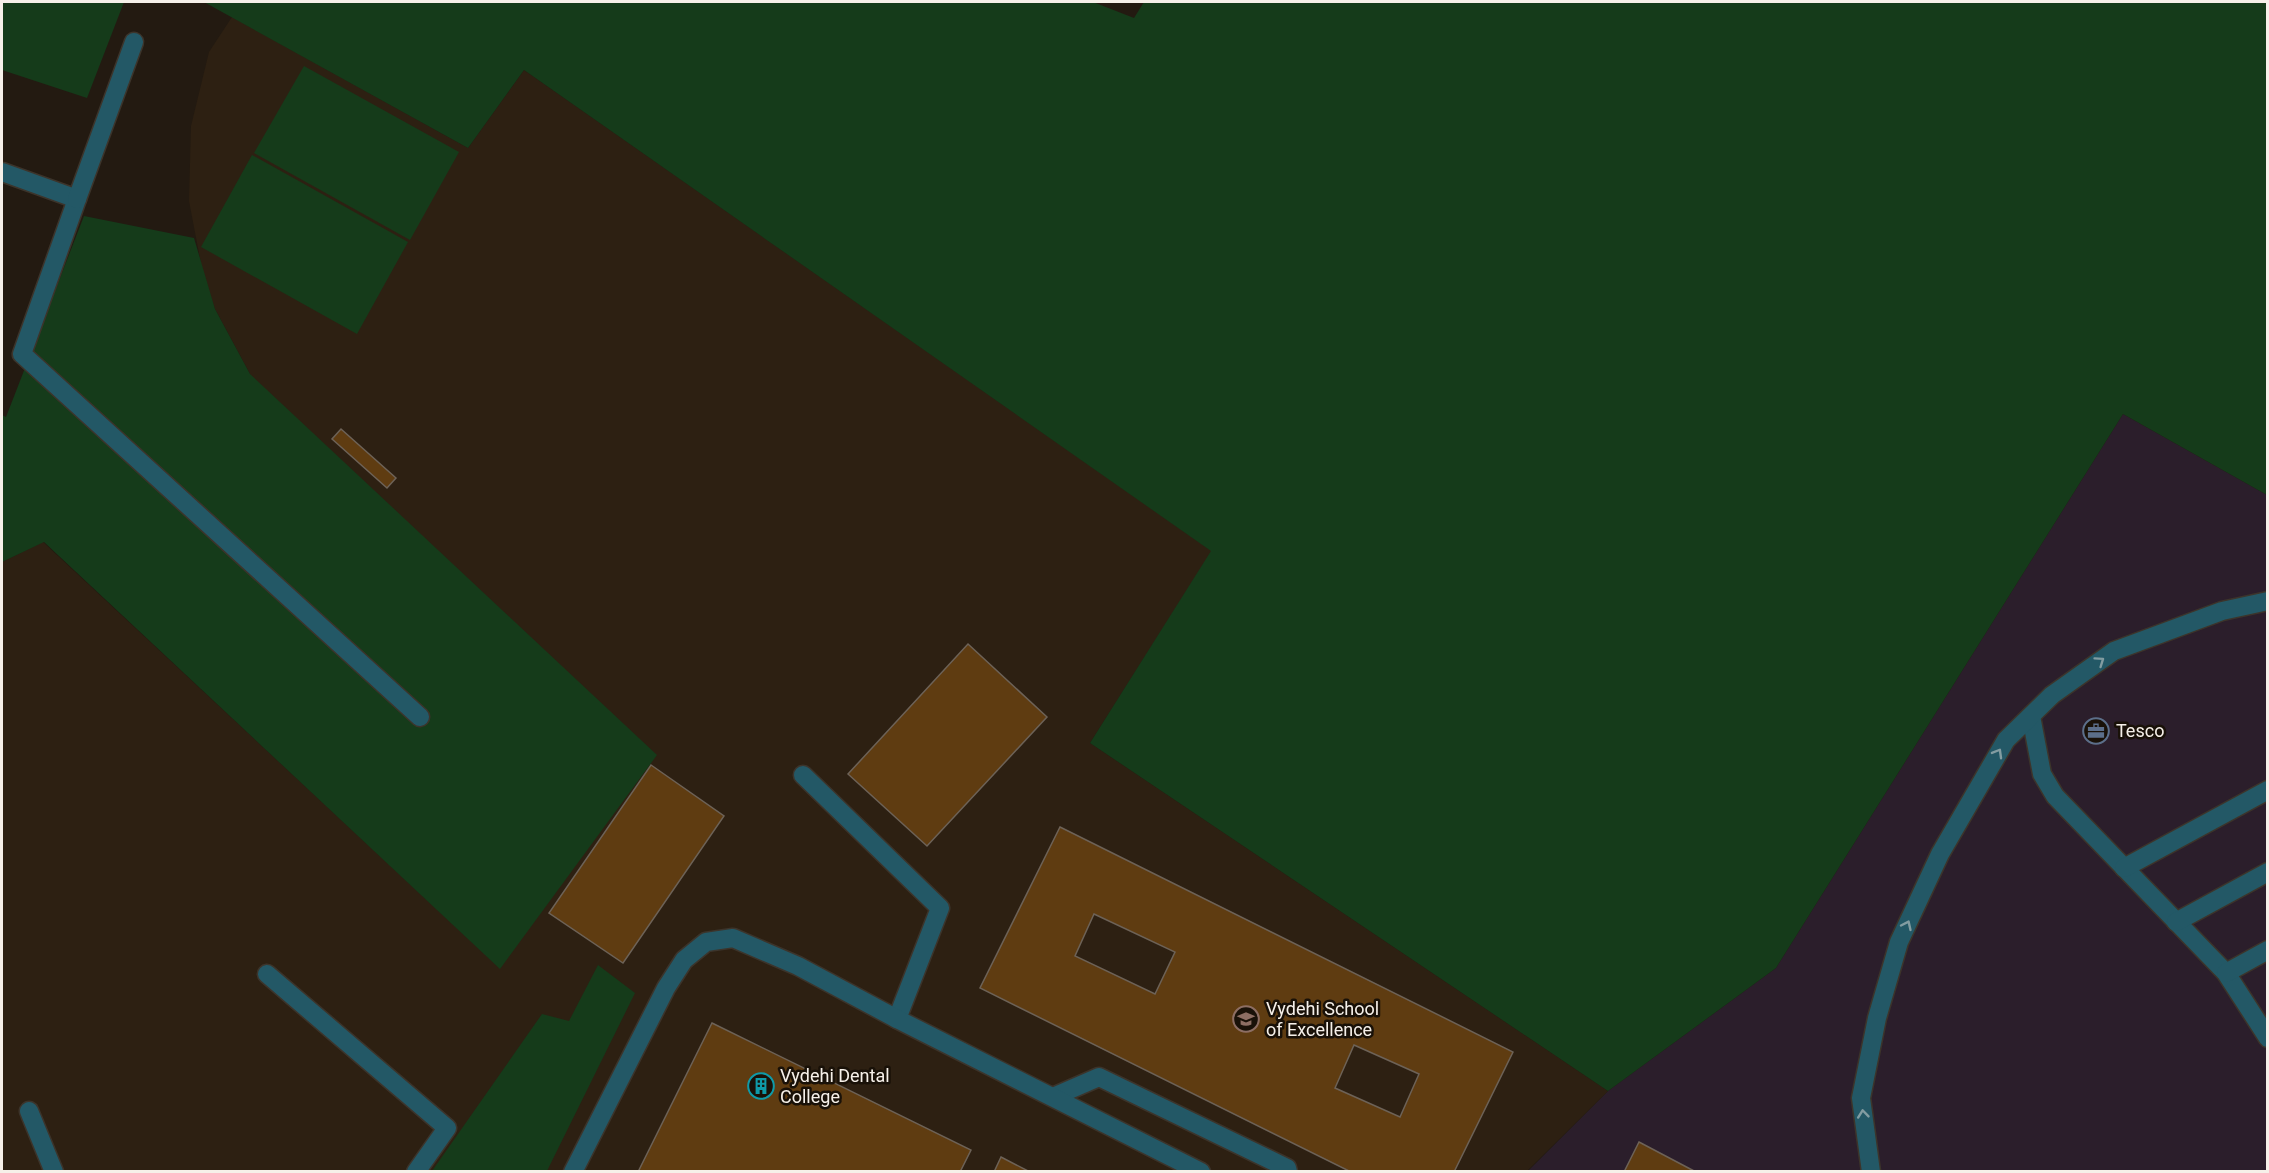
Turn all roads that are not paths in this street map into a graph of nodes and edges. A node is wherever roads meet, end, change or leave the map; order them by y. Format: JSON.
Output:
{"nodes":[{"id":1,"x":134,"y":42,"type":"dead end"},
{"id":2,"x":2,"y":172,"type":"edge"},
{"id":3,"x":77,"y":199,"type":"junction"},
{"id":4,"x":2268,"y":601,"type":"edge"},
{"id":5,"x":2031,"y":716,"type":"junction"},
{"id":6,"x":420,"y":717,"type":"dead end"},
{"id":7,"x":804,"y":775,"type":"dead end"},
{"id":8,"x":2268,"y":790,"type":"edge"},
{"id":9,"x":2124,"y":868,"type":"junction"},
{"id":10,"x":2268,"y":872,"type":"edge"},
{"id":11,"x":2176,"y":922,"type":"junction"},
{"id":12,"x":2268,"y":950,"type":"edge"},
{"id":13,"x":2226,"y":972,"type":"junction"},
{"id":14,"x":267,"y":974,"type":"dead end"},
{"id":15,"x":897,"y":1020,"type":"junction"},
{"id":16,"x":2268,"y":1038,"type":"edge"},
{"id":17,"x":1053,"y":1097,"type":"junction"},
{"id":18,"x":28,"y":1111,"type":"dead end"},
{"id":19,"x":54,"y":1172,"type":"edge"},
{"id":20,"x":416,"y":1172,"type":"edge"},
{"id":21,"x":573,"y":1172,"type":"edge"},
{"id":22,"x":1201,"y":1172,"type":"edge"},
{"id":23,"x":1288,"y":1172,"type":"edge"},
{"id":24,"x":1871,"y":1172,"type":"edge"}],
"edges":[{"from":1,"to":3,"type":"street"},
{"from":2,"to":3,"type":"street"},
{"from":3,"to":6,"type":"street"},
{"from":5,"to":4,"type":"street","one_way":true},
{"from":5,"to":9,"type":"street"},
{"from":24,"to":5,"type":"street","one_way":true},
{"from":7,"to":15,"type":"street"},
{"from":8,"to":9,"type":"street"},
{"from":9,"to":11,"type":"street"},
{"from":10,"to":11,"type":"street"},
{"from":11,"to":13,"type":"street"},
{"from":12,"to":13,"type":"street"},
{"from":13,"to":16,"type":"street"},
{"from":14,"to":20,"type":"street"},
{"from":15,"to":17,"type":"street"},
{"from":15,"to":21,"type":"street"},
{"from":17,"to":22,"type":"street"},
{"from":17,"to":23,"type":"street"},
{"from":18,"to":19,"type":"street"}]}
